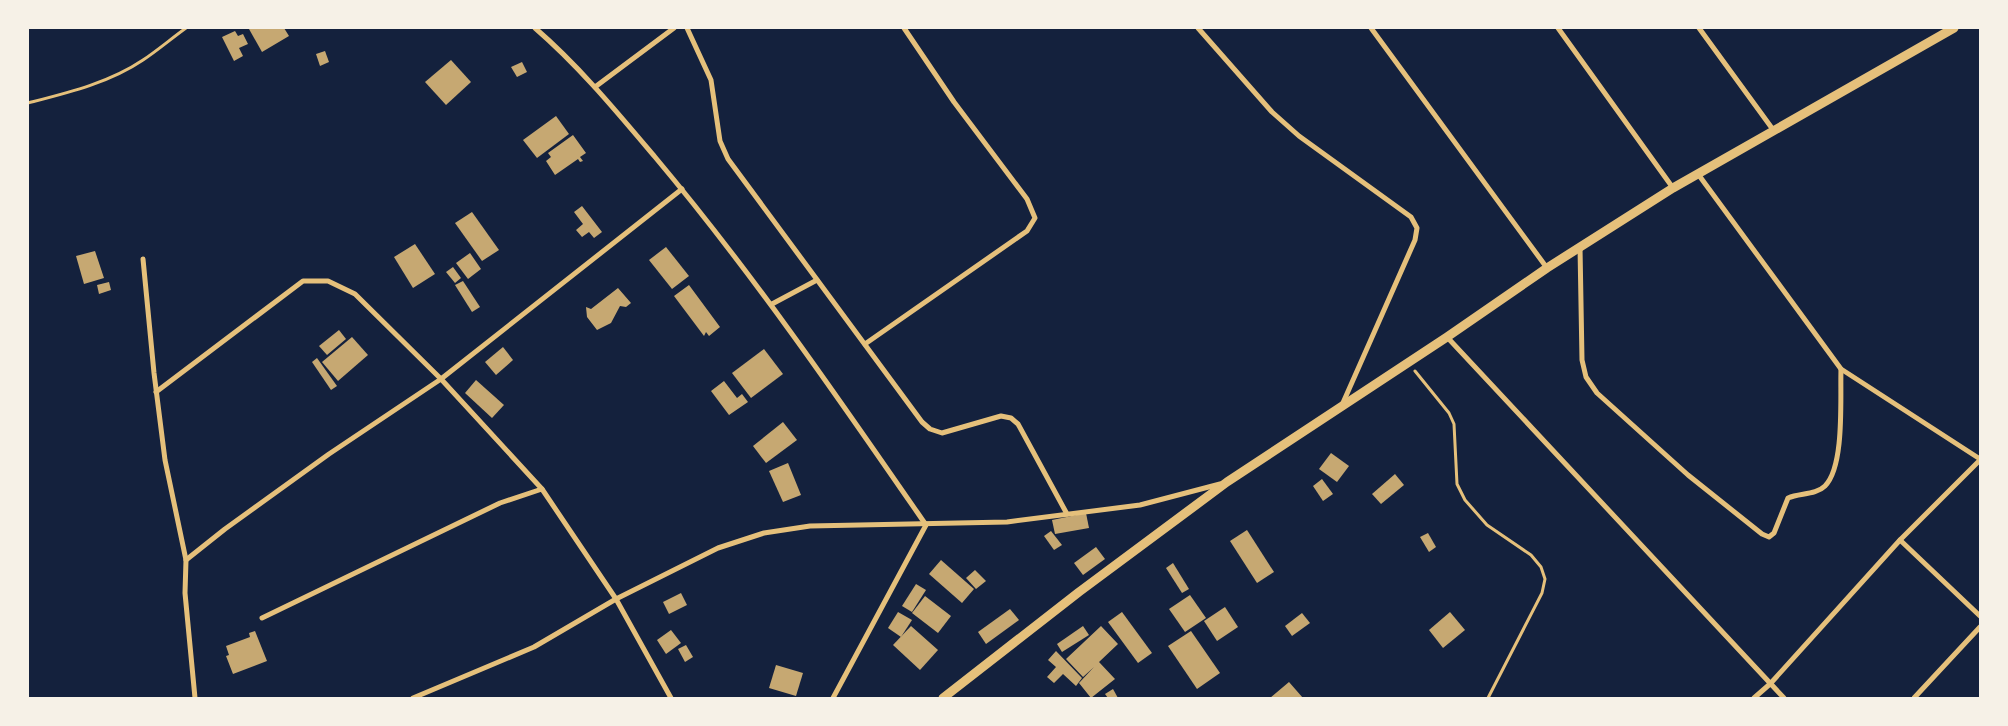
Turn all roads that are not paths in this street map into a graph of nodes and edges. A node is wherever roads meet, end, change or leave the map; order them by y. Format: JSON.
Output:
{"nodes":[{"id":1,"x":534,"y":28,"type":"edge"},
{"id":2,"x":674,"y":28,"type":"edge"},
{"id":3,"x":687,"y":28,"type":"edge"},
{"id":4,"x":904,"y":28,"type":"edge"},
{"id":5,"x":1198,"y":28,"type":"edge"},
{"id":6,"x":1371,"y":28,"type":"edge"},
{"id":7,"x":1558,"y":28,"type":"edge"},
{"id":8,"x":1699,"y":28,"type":"edge"},
{"id":9,"x":1954,"y":28,"type":"edge"},
{"id":10,"x":595,"y":87,"type":"junction"},
{"id":11,"x":1775,"y":131,"type":"junction"},
{"id":12,"x":1698,"y":174,"type":"junction"},
{"id":13,"x":1672,"y":188,"type":"junction"},
{"id":14,"x":682,"y":189,"type":"junction"},
{"id":15,"x":1580,"y":247,"type":"junction"},
{"id":16,"x":143,"y":259,"type":"dead end"},
{"id":17,"x":1547,"y":268,"type":"junction"},
{"id":18,"x":817,"y":280,"type":"junction"},
{"id":19,"x":772,"y":304,"type":"junction"},
{"id":20,"x":1447,"y":337,"type":"junction"},
{"id":21,"x":865,"y":344,"type":"junction"},
{"id":22,"x":1841,"y":369,"type":"junction"},
{"id":23,"x":441,"y":379,"type":"junction"},
{"id":24,"x":156,"y":392,"type":"junction"},
{"id":25,"x":1342,"y":405,"type":"junction"},
{"id":26,"x":1980,"y":460,"type":"edge"},
{"id":27,"x":1227,"y":482,"type":"junction"},
{"id":28,"x":542,"y":488,"type":"junction"},
{"id":29,"x":1068,"y":514,"type":"junction"},
{"id":30,"x":926,"y":525,"type":"junction"},
{"id":31,"x":1900,"y":540,"type":"junction"},
{"id":32,"x":186,"y":560,"type":"junction"},
{"id":33,"x":616,"y":599,"type":"junction"},
{"id":34,"x":1980,"y":616,"type":"edge"},
{"id":35,"x":262,"y":618,"type":"dead end"},
{"id":36,"x":1980,"y":626,"type":"edge"},
{"id":37,"x":1770,"y":684,"type":"junction"},
{"id":38,"x":194,"y":698,"type":"edge"},
{"id":39,"x":413,"y":698,"type":"edge"},
{"id":40,"x":670,"y":698,"type":"edge"},
{"id":41,"x":833,"y":698,"type":"edge"},
{"id":42,"x":943,"y":698,"type":"edge"},
{"id":43,"x":1754,"y":698,"type":"edge"},
{"id":44,"x":1784,"y":698,"type":"edge"},
{"id":45,"x":1914,"y":698,"type":"edge"}],
"edges":[{"from":1,"to":10,"type":"street"},
{"from":2,"to":10,"type":"street"},
{"from":3,"to":18,"type":"street"},
{"from":4,"to":21,"type":"street"},
{"from":5,"to":25,"type":"street"},
{"from":6,"to":17,"type":"street"},
{"from":7,"to":13,"type":"street"},
{"from":8,"to":11,"type":"street"},
{"from":9,"to":11,"type":"street"},
{"from":10,"to":14,"type":"street"},
{"from":11,"to":12,"type":"street"},
{"from":12,"to":13,"type":"street"},
{"from":12,"to":22,"type":"street"},
{"from":13,"to":15,"type":"street"},
{"from":14,"to":19,"type":"street"},
{"from":14,"to":23,"type":"street"},
{"from":15,"to":17,"type":"street"},
{"from":15,"to":22,"type":"street"},
{"from":16,"to":24,"type":"street"},
{"from":17,"to":20,"type":"street"},
{"from":18,"to":19,"type":"street"},
{"from":18,"to":21,"type":"street"},
{"from":19,"to":30,"type":"street"},
{"from":20,"to":25,"type":"street"},
{"from":20,"to":37,"type":"street"},
{"from":21,"to":29,"type":"street"},
{"from":22,"to":26,"type":"street"},
{"from":23,"to":24,"type":"street"},
{"from":23,"to":28,"type":"street"},
{"from":23,"to":32,"type":"street"},
{"from":24,"to":32,"type":"street"},
{"from":25,"to":27,"type":"street"},
{"from":26,"to":31,"type":"street"},
{"from":27,"to":29,"type":"street"},
{"from":27,"to":42,"type":"street"},
{"from":28,"to":33,"type":"street"},
{"from":28,"to":35,"type":"street"},
{"from":29,"to":30,"type":"street"},
{"from":30,"to":33,"type":"street"},
{"from":30,"to":41,"type":"street"},
{"from":31,"to":34,"type":"street"},
{"from":31,"to":37,"type":"street"},
{"from":32,"to":38,"type":"street"},
{"from":33,"to":39,"type":"street"},
{"from":33,"to":40,"type":"street"},
{"from":36,"to":45,"type":"street"},
{"from":37,"to":43,"type":"street"},
{"from":37,"to":44,"type":"street"}]}
